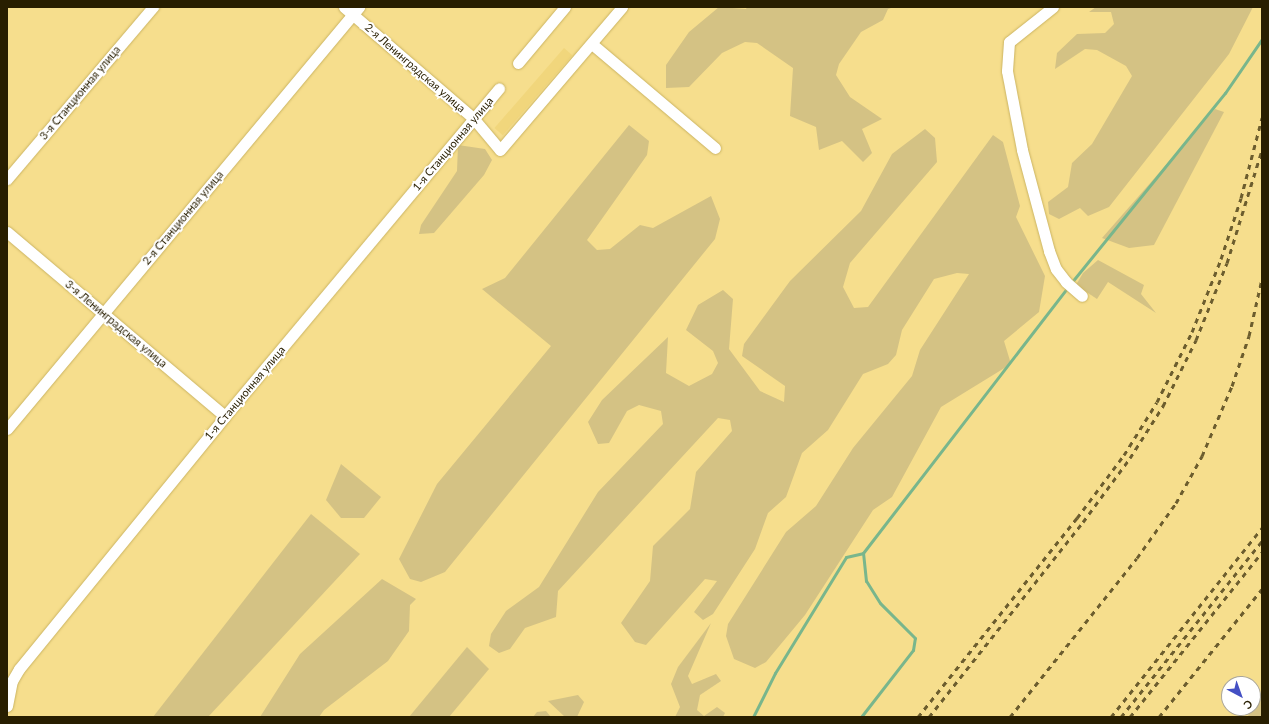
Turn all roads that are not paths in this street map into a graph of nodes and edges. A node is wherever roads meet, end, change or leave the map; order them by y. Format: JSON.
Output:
{"nodes":[{"id":1,"x":153,"y":7,"type":"edge"},
{"id":2,"x":565,"y":7,"type":"edge"},
{"id":3,"x":622,"y":7,"type":"edge"},
{"id":4,"x":1053,"y":7,"type":"edge"},
{"id":5,"x":352,"y":9,"type":"edge"},
{"id":6,"x":592,"y":44,"type":"junction"},
{"id":7,"x":518,"y":63,"type":"dead end"},
{"id":8,"x":499,"y":88,"type":"dead end"},
{"id":9,"x":474,"y":119,"type":"junction"},
{"id":10,"x":715,"y":148,"type":"dead end"},
{"id":11,"x":7,"y":179,"type":"edge"},
{"id":12,"x":7,"y":232,"type":"edge"},
{"id":13,"x":1082,"y":296,"type":"dead end"},
{"id":14,"x":103,"y":314,"type":"junction"},
{"id":15,"x":225,"y":416,"type":"junction"},
{"id":16,"x":7,"y":429,"type":"edge"},
{"id":17,"x":7,"y":706,"type":"edge"}],
"edges":[{"from":1,"to":11,"type":"street","name":"3-я Станционная улица"},
{"from":2,"to":7,"type":"street"},
{"from":3,"to":6,"type":"street"},
{"from":4,"to":13,"type":"street"},
{"from":5,"to":9,"type":"street","name":"2-я Ленинградская улица"},
{"from":5,"to":14,"type":"street","name":"2-я Станционная улица"},
{"from":6,"to":9,"type":"street","name":"2-я Ленинградская улица"},
{"from":6,"to":10,"type":"street"},
{"from":8,"to":9,"type":"street","name":"1-я Станционная улица"},
{"from":9,"to":15,"type":"street","name":"1-я Станционная улица"},
{"from":12,"to":14,"type":"street","name":"3-я Ленинградская улица"},
{"from":14,"to":15,"type":"street","name":"3-я Ленинградская улица"},
{"from":14,"to":16,"type":"street","name":"2-я Станционная улица"},
{"from":15,"to":17,"type":"street","name":"1-я Станционная улица"}]}
